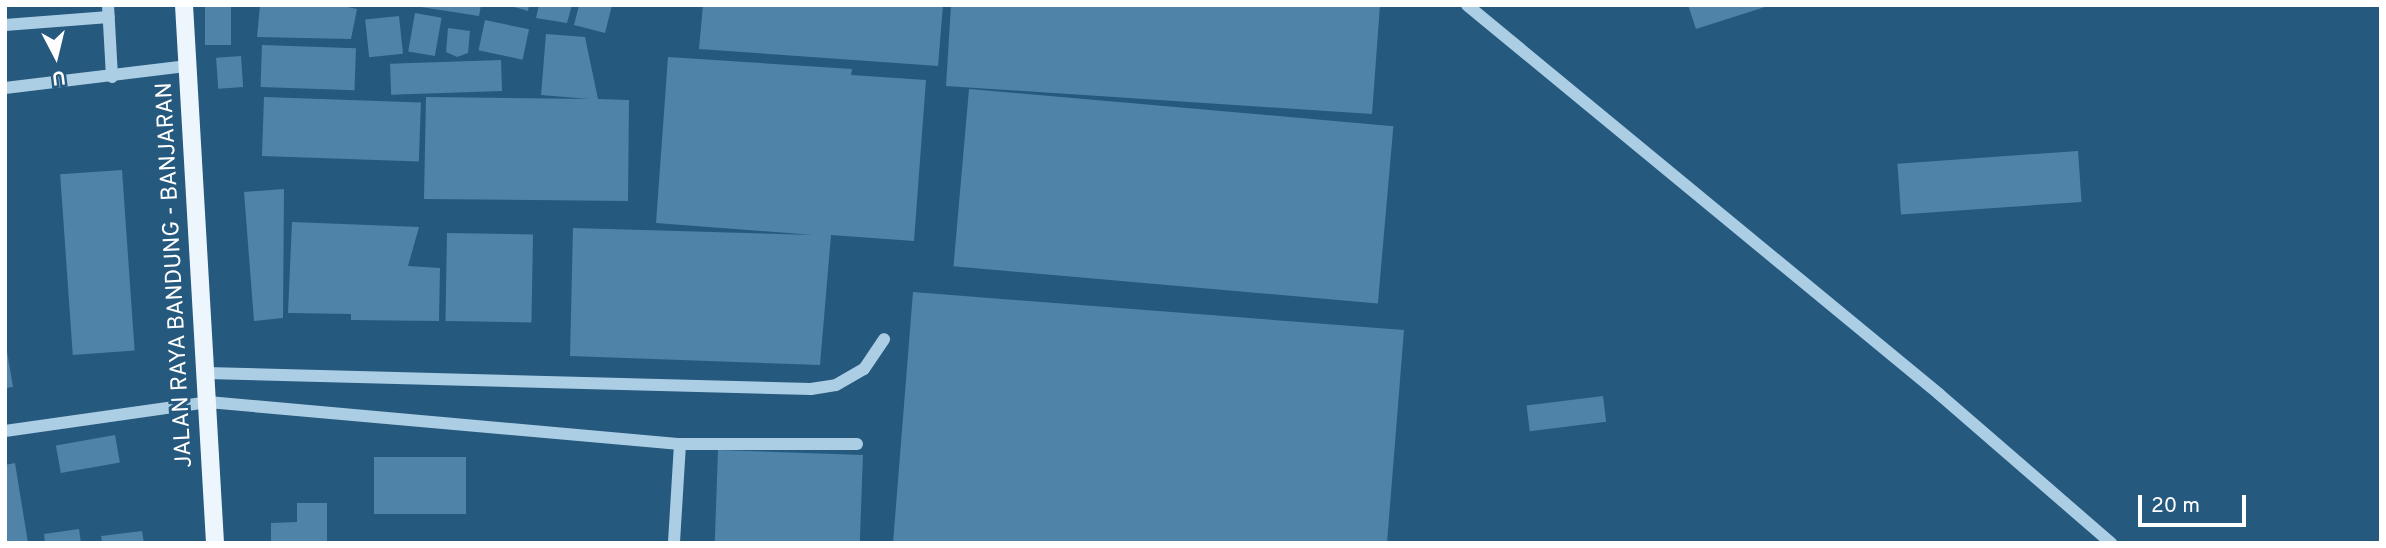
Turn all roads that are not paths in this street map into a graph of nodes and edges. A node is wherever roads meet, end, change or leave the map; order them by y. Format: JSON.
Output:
{"nodes":[{"id":1,"x":184,"y":5,"type":"edge"},
{"id":2,"x":1467,"y":5,"type":"edge"},
{"id":3,"x":108,"y":11,"type":"edge"},
{"id":4,"x":5,"y":25,"type":"edge"},
{"id":5,"x":188,"y":66,"type":"junction"},
{"id":6,"x":112,"y":78,"type":"junction"},
{"id":7,"x":5,"y":88,"type":"edge"},
{"id":8,"x":884,"y":339,"type":"dead end"},
{"id":9,"x":206,"y":373,"type":"junction"},
{"id":10,"x":208,"y":402,"type":"junction"},
{"id":11,"x":5,"y":431,"type":"edge"},
{"id":12,"x":857,"y":443,"type":"dead end"},
{"id":13,"x":680,"y":444,"type":"junction"},
{"id":14,"x":215,"y":543,"type":"edge"},
{"id":15,"x":674,"y":543,"type":"edge"},
{"id":16,"x":2111,"y":543,"type":"edge"}],
"edges":[{"from":1,"to":5,"type":"main road","name":"JALAN RAYA BANDUNG - BANJARAN"},
{"from":2,"to":16,"type":"street"},
{"from":3,"to":4,"type":"street"},
{"from":3,"to":6,"type":"street"},
{"from":5,"to":6,"type":"street"},
{"from":5,"to":9,"type":"main road","name":"JALAN RAYA BANDUNG - BANJARAN"},
{"from":6,"to":7,"type":"street"},
{"from":8,"to":9,"type":"street"},
{"from":9,"to":10,"type":"main road","name":"JALAN RAYA BANDUNG - BANJARAN"},
{"from":10,"to":11,"type":"street"},
{"from":10,"to":13,"type":"street"},
{"from":10,"to":14,"type":"main road","name":"JALAN RAYA BANDUNG - BANJARAN"},
{"from":12,"to":13,"type":"street"},
{"from":13,"to":15,"type":"street"}]}
